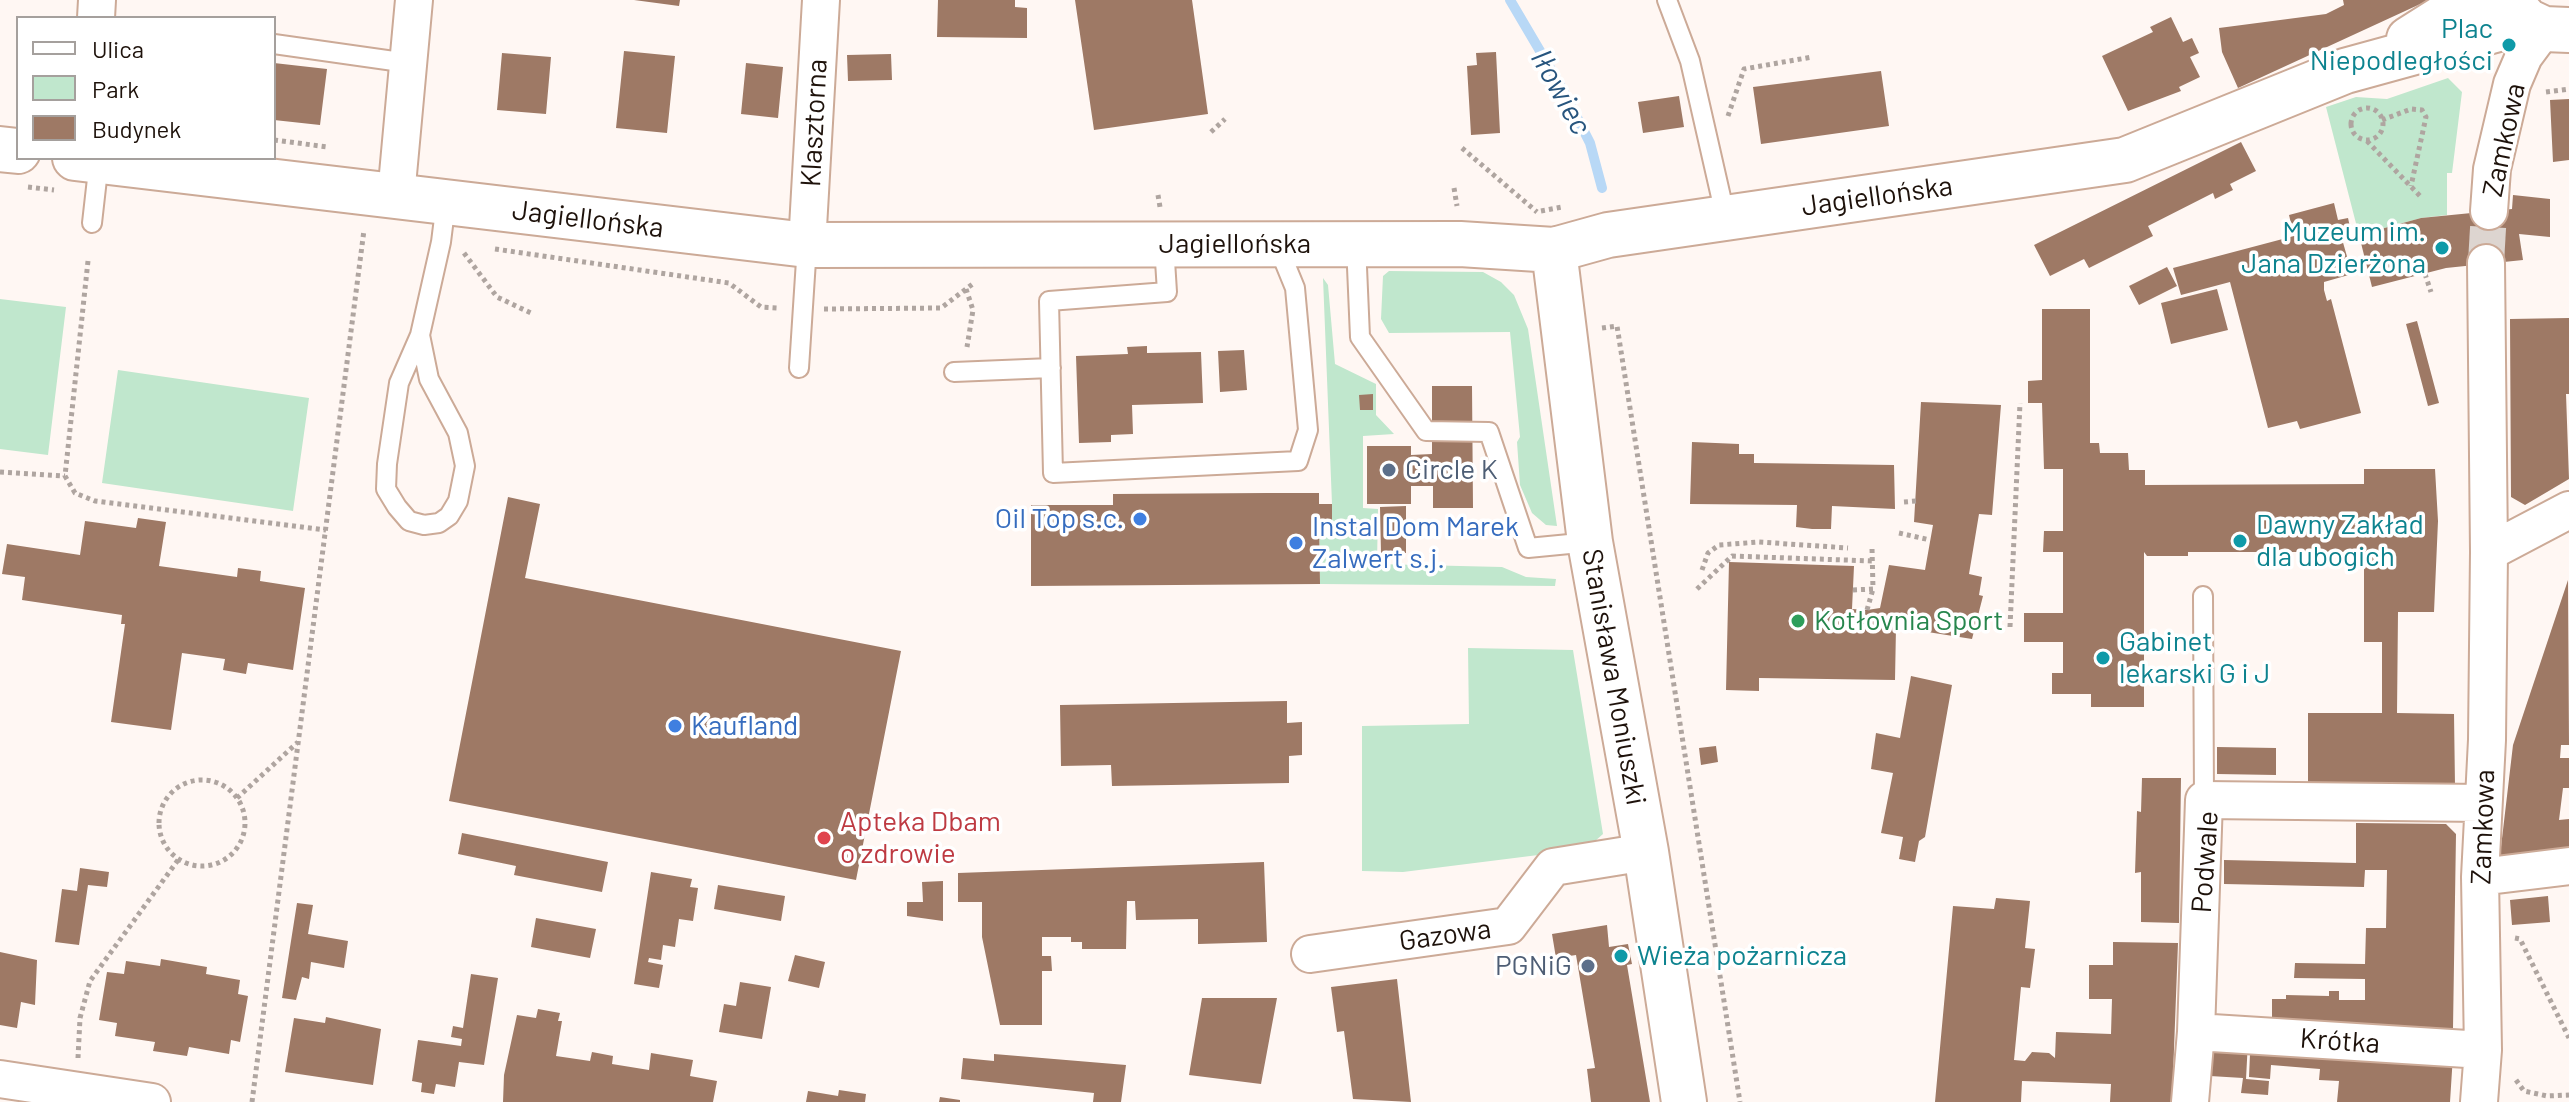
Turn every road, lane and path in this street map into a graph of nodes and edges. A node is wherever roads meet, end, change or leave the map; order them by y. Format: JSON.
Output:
{"nodes":[{"id":1,"x":414,"y":0,"type":"edge"},
{"id":2,"x":821,"y":0,"type":"edge"},
{"id":3,"x":1667,"y":0,"type":"edge"},
{"id":4,"x":2471,"y":0,"type":"edge"},
{"id":5,"x":2537,"y":20,"type":"edge"},
{"id":6,"x":276,"y":44,"type":"edge"},
{"id":7,"x":1812,"y":57,"type":"dead end"},
{"id":8,"x":2373,"y":62,"type":"junction"},
{"id":9,"x":408,"y":63,"type":"junction"},
{"id":10,"x":1225,"y":119,"type":"dead end"},
{"id":11,"x":2382,"y":120,"type":"junction"},
{"id":12,"x":1211,"y":132,"type":"dead end"},
{"id":13,"x":2367,"y":141,"type":"junction"},
{"id":14,"x":1462,"y":148,"type":"dead end"},
{"id":15,"x":1711,"y":153,"type":"junction"},
{"id":16,"x":87,"y":160,"type":"edge"},
{"id":17,"x":92,"y":160,"type":"edge"},
{"id":18,"x":2411,"y":186,"type":"junction"},
{"id":19,"x":2421,"y":197,"type":"dead end"},
{"id":20,"x":446,"y":202,"type":"junction"},
{"id":21,"x":1565,"y":207,"type":"dead end"},
{"id":22,"x":2489,"y":211,"type":"tunnel mouth"},
{"id":23,"x":388,"y":214,"type":"junction"},
{"id":24,"x":1529,"y":215,"type":"dead end"},
{"id":25,"x":1726,"y":219,"type":"junction"},
{"id":26,"x":92,"y":223,"type":"dead end"},
{"id":27,"x":1546,"y":231,"type":"junction"},
{"id":28,"x":1164,"y":244,"type":"junction"},
{"id":29,"x":1277,"y":244,"type":"junction"},
{"id":30,"x":1356,"y":244,"type":"junction"},
{"id":31,"x":807,"y":245,"type":"junction"},
{"id":32,"x":471,"y":246,"type":"dead end"},
{"id":33,"x":486,"y":248,"type":"dead end"},
{"id":34,"x":88,"y":261,"type":"dead end"},
{"id":35,"x":2486,"y":263,"type":"tunnel mouth"},
{"id":36,"x":2425,"y":274,"type":"dead end"},
{"id":37,"x":976,"y":282,"type":"dead end"},
{"id":38,"x":966,"y":289,"type":"junction"},
{"id":39,"x":2431,"y":292,"type":"dead end"},
{"id":40,"x":804,"y":309,"type":"junction"},
{"id":41,"x":533,"y":314,"type":"dead end"},
{"id":42,"x":1563,"y":333,"type":"junction"},
{"id":43,"x":420,"y":335,"type":"junction"},
{"id":44,"x":799,"y":368,"type":"dead end"},
{"id":45,"x":1051,"y":368,"type":"junction"},
{"id":46,"x":959,"y":372,"type":"joint"},
{"id":47,"x":2020,"y":403,"type":"dead end"},
{"id":48,"x":0,"y":472,"type":"edge"},
{"id":49,"x":65,"y":476,"type":"junction"},
{"id":50,"x":1916,"y":501,"type":"dead end"},
{"id":51,"x":1904,"y":502,"type":"dead end"},
{"id":52,"x":2569,"y":510,"type":"edge"},
{"id":53,"x":326,"y":530,"type":"junction"},
{"id":54,"x":1899,"y":533,"type":"dead end"},
{"id":55,"x":1930,"y":540,"type":"dead end"},
{"id":56,"x":1590,"y":542,"type":"junction"},
{"id":57,"x":1848,"y":548,"type":"dead end"},
{"id":58,"x":1872,"y":548,"type":"dead end"},
{"id":59,"x":2489,"y":552,"type":"junction"},
{"id":60,"x":1873,"y":561,"type":"junction"},
{"id":61,"x":1702,"y":570,"type":"dead end"},
{"id":62,"x":1697,"y":589,"type":"dead end"},
{"id":63,"x":1873,"y":589,"type":"junction"},
{"id":64,"x":1853,"y":590,"type":"dead end"},
{"id":65,"x":2203,"y":596,"type":"dead end"},
{"id":66,"x":1867,"y":610,"type":"dead end"},
{"id":67,"x":2010,"y":627,"type":"dead end"},
{"id":68,"x":299,"y":741,"type":"junction"},
{"id":69,"x":237,"y":798,"type":"junction"},
{"id":70,"x":2204,"y":800,"type":"junction"},
{"id":71,"x":2483,"y":803,"type":"junction"},
{"id":72,"x":1646,"y":852,"type":"junction"},
{"id":73,"x":178,"y":860,"type":"junction"},
{"id":74,"x":2569,"y":866,"type":"edge"},
{"id":75,"x":2480,"y":877,"type":"junction"},
{"id":76,"x":2510,"y":937,"type":"dead end"},
{"id":77,"x":1310,"y":954,"type":"dead end"},
{"id":78,"x":2196,"y":1032,"type":"junction"},
{"id":79,"x":2569,"y":1038,"type":"edge"},
{"id":80,"x":2483,"y":1050,"type":"junction"},
{"id":81,"x":0,"y":1079,"type":"edge"},
{"id":82,"x":75,"y":1096,"type":"edge"},
{"id":83,"x":2482,"y":1097,"type":"edge"},
{"id":84,"x":152,"y":1102,"type":"edge"},
{"id":85,"x":252,"y":1102,"type":"edge"},
{"id":86,"x":1684,"y":1102,"type":"edge"},
{"id":87,"x":1740,"y":1102,"type":"edge"},
{"id":88,"x":2190,"y":1102,"type":"edge"}],
"edges":[{"from":1,"to":9,"type":"street"},
{"from":2,"to":31,"type":"street","name":"Klasztorna"},
{"from":3,"to":15,"type":"lane"},
{"from":4,"to":8,"type":"street","name":"Jagiellońska"},
{"from":5,"to":8,"type":"street","name":"Jagiellońska"},
{"from":5,"to":22,"type":"street","name":"Zamkowa"},
{"from":6,"to":9,"type":"lane"},
{"from":7,"to":15,"type":"path"},
{"from":8,"to":25,"type":"street","name":"Jagiellońska"},
{"from":9,"to":23,"type":"street"},
{"from":10,"to":12,"type":"path"},
{"from":11,"to":13,"type":"path"},
{"from":11,"to":13,"type":"path"},
{"from":11,"to":18,"type":"path"},
{"from":13,"to":18,"type":"path"},
{"from":14,"to":27,"type":"path"},
{"from":15,"to":25,"type":"lane"},
{"from":16,"to":26,"type":"lane"},
{"from":17,"to":23,"type":"street","name":"Jagiellońska"},
{"from":18,"to":19,"type":"path"},
{"from":20,"to":23,"type":"street","name":"Jagiellońska"},
{"from":20,"to":31,"type":"street","name":"Jagiellońska"},
{"from":20,"to":43,"type":"lane"},
{"from":21,"to":27,"type":"path"},
{"from":23,"to":53,"type":"path"},
{"from":24,"to":27,"type":"path"},
{"from":25,"to":27,"type":"street","name":"Jagiellońska"},
{"from":27,"to":30,"type":"street","name":"Jagiellońska"},
{"from":27,"to":42,"type":"street","name":"Stanisława Moniuszki"},
{"from":28,"to":29,"type":"street","name":"Jagiellońska"},
{"from":28,"to":31,"type":"street","name":"Jagiellońska"},
{"from":28,"to":45,"type":"lane"},
{"from":29,"to":30,"type":"street","name":"Jagiellońska"},
{"from":29,"to":45,"type":"lane"},
{"from":30,"to":56,"type":"lane"},
{"from":31,"to":40,"type":"lane"},
{"from":32,"to":41,"type":"path"},
{"from":33,"to":40,"type":"path"},
{"from":34,"to":49,"type":"path"},
{"from":35,"to":59,"type":"street","name":"Zamkowa"},
{"from":36,"to":39,"type":"path"},
{"from":37,"to":38,"type":"path"},
{"from":38,"to":40,"type":"path"},
{"from":38,"to":46,"type":"path"},
{"from":40,"to":44,"type":"lane"},
{"from":42,"to":56,"type":"street","name":"Stanisława Moniuszki"},
{"from":42,"to":87,"type":"path"},
{"from":43,"to":43,"type":"lane"},
{"from":45,"to":46,"type":"lane"},
{"from":47,"to":67,"type":"path"},
{"from":48,"to":49,"type":"path"},
{"from":49,"to":53,"type":"path"},
{"from":50,"to":51,"type":"path"},
{"from":52,"to":59,"type":"street"},
{"from":53,"to":68,"type":"path"},
{"from":54,"to":55,"type":"path"},
{"from":56,"to":72,"type":"street","name":"Stanisława Moniuszki"},
{"from":57,"to":61,"type":"path"},
{"from":58,"to":60,"type":"path"},
{"from":59,"to":71,"type":"street","name":"Zamkowa"},
{"from":60,"to":62,"type":"path"},
{"from":60,"to":63,"type":"path"},
{"from":63,"to":64,"type":"path"},
{"from":63,"to":66,"type":"path"},
{"from":65,"to":70,"type":"lane"},
{"from":68,"to":69,"type":"path"},
{"from":68,"to":85,"type":"path"},
{"from":69,"to":73,"type":"path"},
{"from":69,"to":73,"type":"path"},
{"from":70,"to":71,"type":"street","name":"Podwale"},
{"from":70,"to":78,"type":"street","name":"Podwale"},
{"from":71,"to":75,"type":"street","name":"Zamkowa"},
{"from":72,"to":77,"type":"street","name":"Gazowa"},
{"from":72,"to":86,"type":"street","name":"Stanisława Moniuszki"},
{"from":73,"to":82,"type":"path"},
{"from":74,"to":75,"type":"street"},
{"from":75,"to":80,"type":"street","name":"Zamkowa"},
{"from":76,"to":79,"type":"path"},
{"from":78,"to":80,"type":"street","name":"Krótka"},
{"from":78,"to":88,"type":"street","name":"Podwale"},
{"from":80,"to":83,"type":"street","name":"Zamkowa"},
{"from":81,"to":82,"type":"street"},
{"from":82,"to":84,"type":"street"}]}
